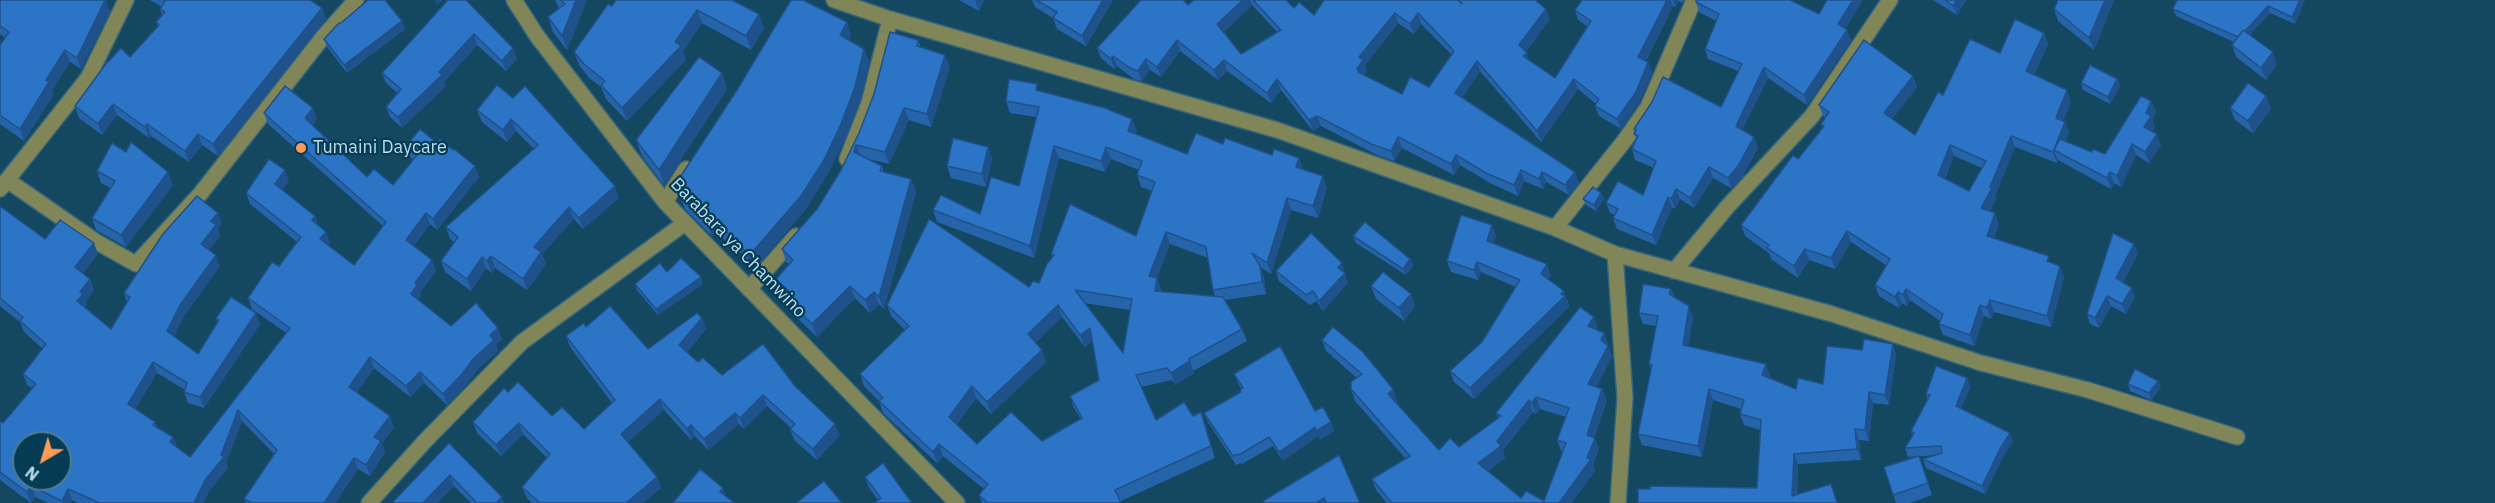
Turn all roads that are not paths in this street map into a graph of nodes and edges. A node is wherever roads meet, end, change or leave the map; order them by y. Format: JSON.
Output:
{"nodes":[{"id":1,"x":126,"y":0,"type":"edge"},
{"id":2,"x":356,"y":0,"type":"edge"},
{"id":3,"x":514,"y":0,"type":"edge"},
{"id":4,"x":834,"y":0,"type":"edge"},
{"id":5,"x":1694,"y":0,"type":"edge"},
{"id":6,"x":1890,"y":0,"type":"edge"},
{"id":7,"x":890,"y":19,"type":"junction"},
{"id":8,"x":695,"y":155,"type":"edge"},
{"id":9,"x":842,"y":169,"type":"edge"},
{"id":10,"x":3,"y":184,"type":"edge"},
{"id":11,"x":664,"y":202,"type":"junction"},
{"id":12,"x":807,"y":223,"type":"edge"},
{"id":13,"x":685,"y":224,"type":"junction"},
{"id":14,"x":1555,"y":228,"type":"junction"},
{"id":15,"x":1615,"y":254,"type":"junction"},
{"id":16,"x":1674,"y":271,"type":"junction"},
{"id":17,"x":749,"y":289,"type":"junction"},
{"id":18,"x":2237,"y":437,"type":"dead end"},
{"id":19,"x":369,"y":503,"type":"edge"},
{"id":20,"x":957,"y":503,"type":"edge"},
{"id":21,"x":1618,"y":503,"type":"edge"}],
"edges":[{"from":1,"to":10,"type":"street"},
{"from":2,"to":10,"type":"street"},
{"from":3,"to":11,"type":"street","name":"Barabara ya Chamwino"},
{"from":4,"to":7,"type":"street"},
{"from":5,"to":14,"type":"street"},
{"from":6,"to":16,"type":"street"},
{"from":7,"to":9,"type":"street"},
{"from":7,"to":14,"type":"street"},
{"from":8,"to":11,"type":"street"},
{"from":11,"to":13,"type":"street","name":"Barabara ya Chamwino"},
{"from":12,"to":17,"type":"street"},
{"from":13,"to":17,"type":"street","name":"Barabara ya Chamwino"},
{"from":13,"to":19,"type":"street"},
{"from":14,"to":15,"type":"street"},
{"from":15,"to":16,"type":"street"},
{"from":15,"to":21,"type":"street"},
{"from":16,"to":18,"type":"street"},
{"from":17,"to":20,"type":"street","name":"Barabara ya Chamwino"}]}
